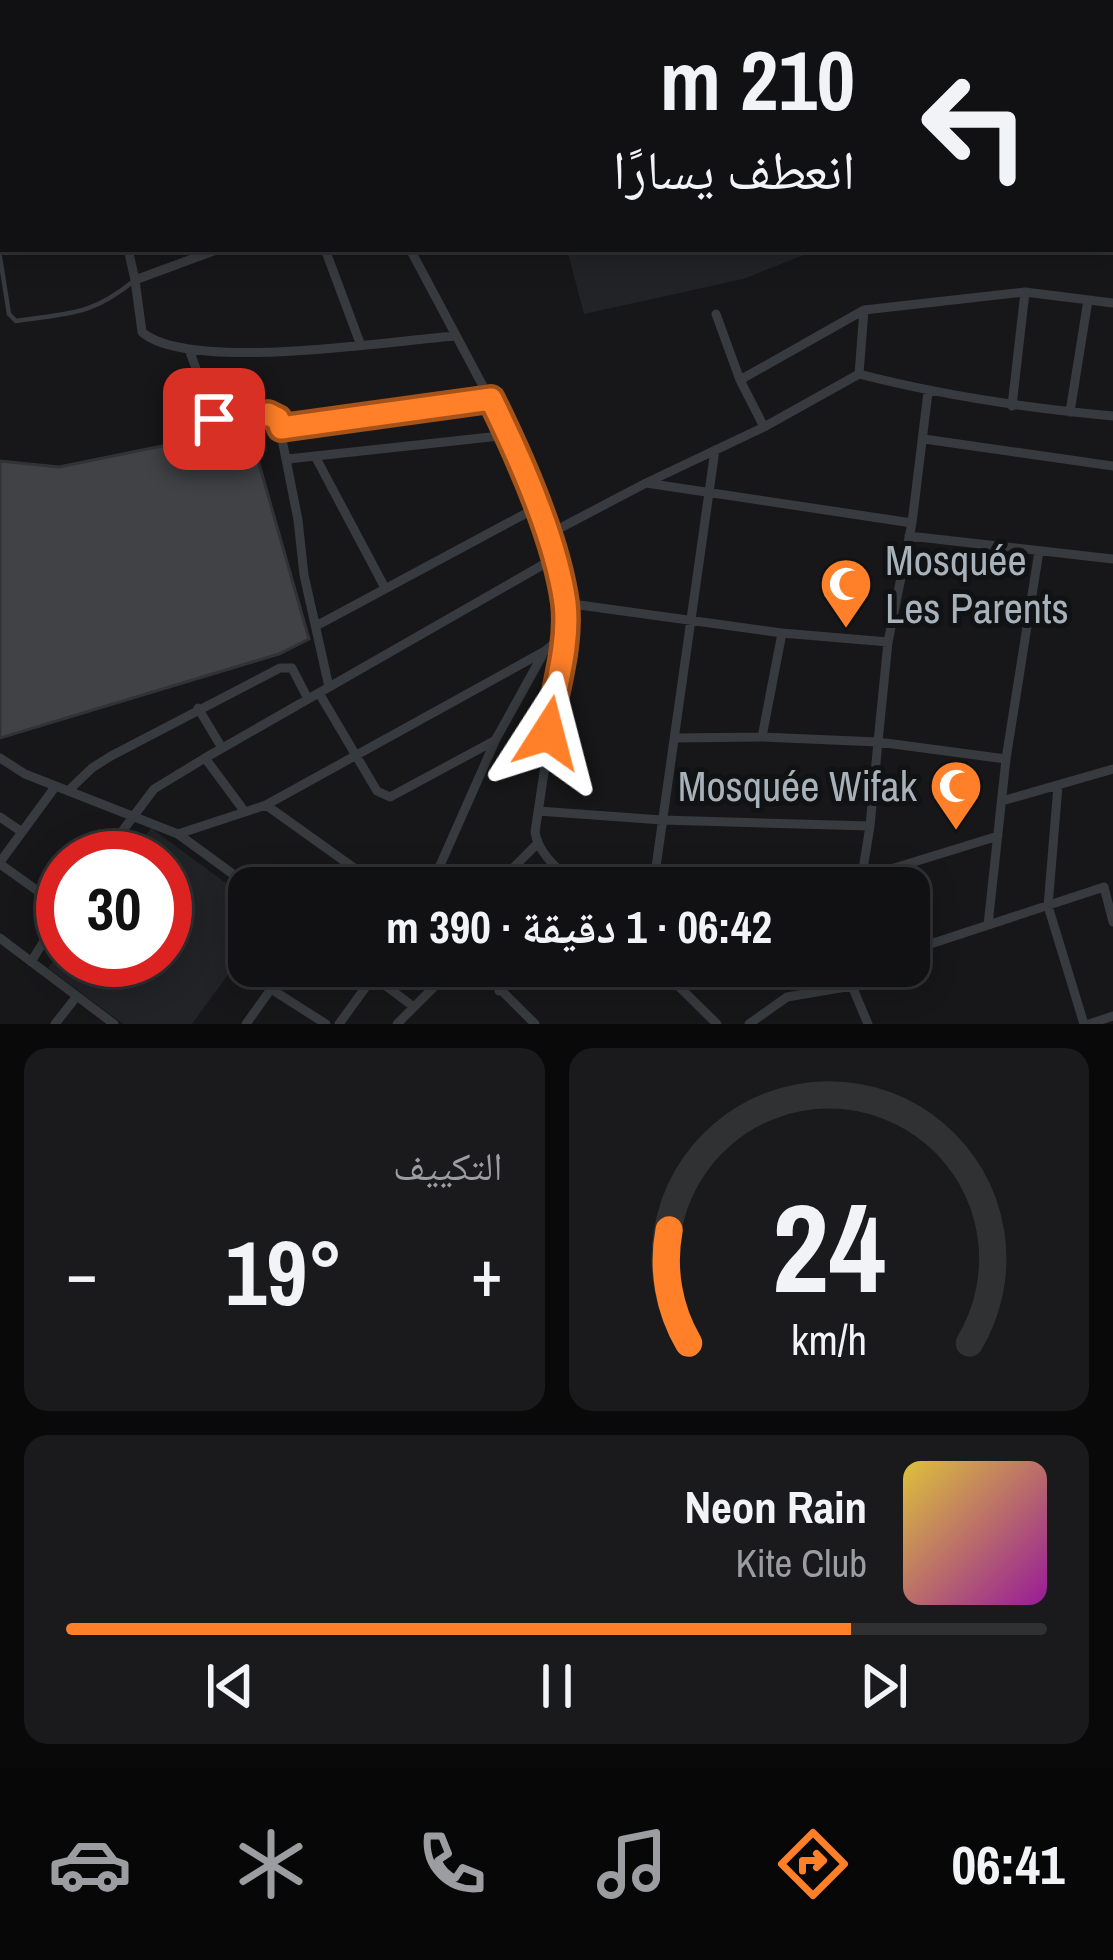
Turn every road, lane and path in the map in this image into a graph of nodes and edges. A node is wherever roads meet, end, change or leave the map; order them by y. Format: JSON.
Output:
{"nodes":[{"id":1,"x":129,"y":252,"type":"edge"},
{"id":2,"x":211,"y":252,"type":"edge"},
{"id":3,"x":327,"y":252,"type":"edge"},
{"id":4,"x":412,"y":252,"type":"edge"},
{"id":5,"x":0,"y":257,"type":"edge"},
{"id":6,"x":135,"y":280,"type":"junction"},
{"id":7,"x":1024,"y":292,"type":"junction"},
{"id":8,"x":1088,"y":300,"type":"junction"},
{"id":9,"x":1113,"y":303,"type":"edge"},
{"id":10,"x":864,"y":310,"type":"junction"},
{"id":11,"x":716,"y":314,"type":"dead end"},
{"id":12,"x":455,"y":335,"type":"junction"},
{"id":13,"x":360,"y":344,"type":"junction"},
{"id":14,"x":190,"y":352,"type":"junction"},
{"id":15,"x":860,"y":374,"type":"junction"},
{"id":16,"x":740,"y":380,"type":"junction"},
{"id":17,"x":928,"y":392,"type":"junction"},
{"id":18,"x":491,"y":399,"type":"junction"},
{"id":19,"x":1012,"y":406,"type":"junction"},
{"id":20,"x":1070,"y":412,"type":"junction"},
{"id":21,"x":1113,"y":416,"type":"edge"},
{"id":22,"x":764,"y":427,"type":"junction"},
{"id":23,"x":281,"y":428,"type":"junction"},
{"id":24,"x":509,"y":435,"type":"junction"},
{"id":25,"x":924,"y":439,"type":"junction"},
{"id":26,"x":715,"y":450,"type":"junction"},
{"id":27,"x":315,"y":456,"type":"junction"},
{"id":28,"x":288,"y":459,"type":"junction"},
{"id":29,"x":1113,"y":466,"type":"edge"},
{"id":30,"x":646,"y":482,"type":"junction"},
{"id":31,"x":709,"y":493,"type":"junction"},
{"id":32,"x":536,"y":508,"type":"junction"},
{"id":33,"x":912,"y":523,"type":"junction"},
{"id":34,"x":547,"y":535,"type":"junction"},
{"id":35,"x":909,"y":536,"type":"junction"},
{"id":36,"x":1039,"y":551,"type":"junction"},
{"id":37,"x":1113,"y":558,"type":"edge"},
{"id":38,"x":553,"y":559,"type":"junction"},
{"id":39,"x":384,"y":586,"type":"junction"},
{"id":40,"x":565,"y":603,"type":"junction"},
{"id":41,"x":694,"y":620,"type":"junction"},
{"id":42,"x":316,"y":626,"type":"junction"},
{"id":43,"x":782,"y":633,"type":"junction"},
{"id":44,"x":565,"y":634,"type":"junction"},
{"id":45,"x":888,"y":642,"type":"junction"},
{"id":46,"x":545,"y":651,"type":"junction"},
{"id":47,"x":319,"y":693,"type":"junction"},
{"id":48,"x":197,"y":708,"type":"junction"},
{"id":49,"x":762,"y":736,"type":"junction"},
{"id":50,"x":675,"y":738,"type":"junction"},
{"id":51,"x":496,"y":740,"type":"junction"},
{"id":52,"x":878,"y":742,"type":"junction"},
{"id":53,"x":222,"y":748,"type":"junction"},
{"id":54,"x":355,"y":756,"type":"junction"},
{"id":55,"x":0,"y":758,"type":"edge"},
{"id":56,"x":205,"y":758,"type":"junction"},
{"id":57,"x":1006,"y":759,"type":"junction"},
{"id":58,"x":1113,"y":769,"type":"edge"},
{"id":59,"x":1058,"y":786,"type":"junction"},
{"id":60,"x":55,"y":787,"type":"junction"},
{"id":61,"x":68,"y":791,"type":"junction"},
{"id":62,"x":1002,"y":800,"type":"junction"},
{"id":63,"x":266,"y":805,"type":"junction"},
{"id":64,"x":538,"y":811,"type":"junction"},
{"id":65,"x":244,"y":812,"type":"junction"},
{"id":66,"x":134,"y":815,"type":"junction"},
{"id":67,"x":0,"y":818,"type":"edge"},
{"id":68,"x":662,"y":820,"type":"junction"},
{"id":69,"x":870,"y":826,"type":"junction"},
{"id":70,"x":122,"y":831,"type":"edge"},
{"id":71,"x":171,"y":831,"type":"edge"},
{"id":72,"x":187,"y":831,"type":"edge"},
{"id":73,"x":22,"y":832,"type":"junction"},
{"id":74,"x":998,"y":836,"type":"junction"},
{"id":75,"x":192,"y":844,"type":"edge"},
{"id":76,"x":537,"y":844,"type":"junction"},
{"id":77,"x":0,"y":863,"type":"edge"},
{"id":78,"x":353,"y":867,"type":"edge"},
{"id":79,"x":439,"y":867,"type":"edge"},
{"id":80,"x":514,"y":867,"type":"edge"},
{"id":81,"x":558,"y":867,"type":"edge"},
{"id":82,"x":656,"y":867,"type":"edge"},
{"id":83,"x":864,"y":867,"type":"edge"},
{"id":84,"x":908,"y":867,"type":"edge"},
{"id":85,"x":228,"y":870,"type":"edge"},
{"id":86,"x":1109,"y":886,"type":"edge"},
{"id":87,"x":36,"y":889,"type":"edge"},
{"id":88,"x":1048,"y":905,"type":"junction"},
{"id":89,"x":1113,"y":922,"type":"edge"},
{"id":90,"x":988,"y":925,"type":"junction"},
{"id":91,"x":0,"y":938,"type":"edge"},
{"id":92,"x":930,"y":944,"type":"edge"},
{"id":93,"x":36,"y":954,"type":"edge"},
{"id":94,"x":31,"y":962,"type":"junction"},
{"id":95,"x":366,"y":987,"type":"edge"},
{"id":96,"x":388,"y":987,"type":"edge"},
{"id":97,"x":434,"y":987,"type":"edge"},
{"id":98,"x":495,"y":987,"type":"edge"},
{"id":99,"x":503,"y":987,"type":"edge"},
{"id":100,"x":679,"y":987,"type":"edge"},
{"id":101,"x":847,"y":987,"type":"edge"},
{"id":102,"x":852,"y":987,"type":"edge"},
{"id":103,"x":499,"y":991,"type":"junction"},
{"id":104,"x":77,"y":996,"type":"junction"},
{"id":105,"x":414,"y":1007,"type":"junction"},
{"id":106,"x":1113,"y":1016,"type":"edge"},
{"id":107,"x":55,"y":1024,"type":"edge"},
{"id":108,"x":114,"y":1024,"type":"edge"},
{"id":109,"x":246,"y":1024,"type":"edge"},
{"id":110,"x":326,"y":1024,"type":"edge"},
{"id":111,"x":339,"y":1024,"type":"edge"},
{"id":112,"x":397,"y":1024,"type":"edge"},
{"id":113,"x":535,"y":1024,"type":"edge"},
{"id":114,"x":717,"y":1024,"type":"edge"},
{"id":115,"x":749,"y":1024,"type":"edge"},
{"id":116,"x":868,"y":1024,"type":"edge"},
{"id":117,"x":1087,"y":1024,"type":"edge"}],
"edges":[{"from":1,"to":6,"type":"street"},
{"from":2,"to":6,"type":"street"},
{"from":3,"to":13,"type":"street"},
{"from":4,"to":12,"type":"street"},
{"from":5,"to":6,"type":"lane"},
{"from":6,"to":14,"type":"street"},
{"from":7,"to":8,"type":"street"},
{"from":7,"to":10,"type":"street"},
{"from":7,"to":19,"type":"street"},
{"from":8,"to":9,"type":"street"},
{"from":8,"to":20,"type":"street"},
{"from":10,"to":15,"type":"street"},
{"from":10,"to":16,"type":"street"},
{"from":11,"to":16,"type":"street"},
{"from":12,"to":13,"type":"street"},
{"from":12,"to":18,"type":"street"},
{"from":13,"to":14,"type":"street"},
{"from":14,"to":23,"type":"street"},
{"from":15,"to":17,"type":"street"},
{"from":15,"to":22,"type":"street"},
{"from":16,"to":22,"type":"street"},
{"from":17,"to":19,"type":"street"},
{"from":17,"to":25,"type":"street"},
{"from":18,"to":23,"type":"street"},
{"from":18,"to":24,"type":"street"},
{"from":19,"to":20,"type":"street"},
{"from":20,"to":21,"type":"street"},
{"from":22,"to":26,"type":"street"},
{"from":23,"to":28,"type":"street"},
{"from":24,"to":27,"type":"street"},
{"from":24,"to":32,"type":"street"},
{"from":25,"to":29,"type":"street"},
{"from":25,"to":33,"type":"street"},
{"from":26,"to":30,"type":"street"},
{"from":26,"to":31,"type":"street"},
{"from":27,"to":28,"type":"street"},
{"from":27,"to":39,"type":"street"},
{"from":28,"to":42,"type":"street"},
{"from":30,"to":31,"type":"street"},
{"from":30,"to":34,"type":"street"},
{"from":31,"to":33,"type":"street"},
{"from":31,"to":41,"type":"street"},
{"from":32,"to":34,"type":"street"},
{"from":32,"to":39,"type":"street"},
{"from":33,"to":35,"type":"street"},
{"from":34,"to":38,"type":"street"},
{"from":35,"to":36,"type":"street"},
{"from":35,"to":45,"type":"street"},
{"from":36,"to":37,"type":"street"},
{"from":36,"to":57,"type":"street"},
{"from":38,"to":40,"type":"street"},
{"from":38,"to":47,"type":"street"},
{"from":39,"to":42,"type":"street"},
{"from":40,"to":41,"type":"street"},
{"from":40,"to":44,"type":"street"},
{"from":41,"to":43,"type":"street"},
{"from":41,"to":50,"type":"street"},
{"from":42,"to":47,"type":"street"},
{"from":43,"to":45,"type":"street"},
{"from":43,"to":49,"type":"street"},
{"from":44,"to":46,"type":"street"},
{"from":44,"to":64,"type":"street"},
{"from":45,"to":52,"type":"street"},
{"from":46,"to":51,"type":"street"},
{"from":46,"to":54,"type":"street"},
{"from":47,"to":48,"type":"street"},
{"from":47,"to":53,"type":"street"},
{"from":47,"to":54,"type":"street"},
{"from":48,"to":53,"type":"street"},
{"from":48,"to":61,"type":"street"},
{"from":49,"to":50,"type":"street"},
{"from":49,"to":52,"type":"street"},
{"from":50,"to":68,"type":"street"},
{"from":51,"to":54,"type":"street"},
{"from":51,"to":79,"type":"street"},
{"from":52,"to":57,"type":"street"},
{"from":52,"to":69,"type":"street"},
{"from":53,"to":56,"type":"street"},
{"from":54,"to":63,"type":"street"},
{"from":55,"to":60,"type":"street"},
{"from":56,"to":65,"type":"street"},
{"from":56,"to":66,"type":"street"},
{"from":57,"to":62,"type":"street"},
{"from":58,"to":59,"type":"street"},
{"from":59,"to":62,"type":"street"},
{"from":59,"to":88,"type":"street"},
{"from":60,"to":61,"type":"street"},
{"from":60,"to":73,"type":"street"},
{"from":61,"to":66,"type":"street"},
{"from":62,"to":74,"type":"street"},
{"from":63,"to":65,"type":"street"},
{"from":63,"to":78,"type":"street"},
{"from":64,"to":68,"type":"street"},
{"from":64,"to":76,"type":"street"},
{"from":65,"to":72,"type":"street"},
{"from":66,"to":70,"type":"street"},
{"from":66,"to":71,"type":"street"},
{"from":67,"to":73,"type":"street"},
{"from":68,"to":69,"type":"street"},
{"from":68,"to":82,"type":"street"},
{"from":69,"to":83,"type":"street"},
{"from":73,"to":77,"type":"street"},
{"from":74,"to":84,"type":"street"},
{"from":74,"to":90,"type":"street"},
{"from":75,"to":85,"type":"street"},
{"from":76,"to":80,"type":"street"},
{"from":76,"to":81,"type":"street"},
{"from":77,"to":87,"type":"street"},
{"from":86,"to":88,"type":"street"},
{"from":86,"to":89,"type":"street"},
{"from":88,"to":90,"type":"street"},
{"from":88,"to":117,"type":"street"},
{"from":90,"to":92,"type":"street"},
{"from":91,"to":94,"type":"street"},
{"from":93,"to":94,"type":"street"},
{"from":94,"to":104,"type":"street"},
{"from":95,"to":111,"type":"street"},
{"from":96,"to":105,"type":"street"},
{"from":97,"to":105,"type":"street"},
{"from":98,"to":103,"type":"street"},
{"from":99,"to":103,"type":"street"},
{"from":100,"to":114,"type":"street"},
{"from":101,"to":115,"type":"street"},
{"from":102,"to":116,"type":"street"},
{"from":103,"to":113,"type":"street"},
{"from":104,"to":107,"type":"street"},
{"from":104,"to":108,"type":"street"},
{"from":105,"to":112,"type":"street"},
{"from":106,"to":117,"type":"street"},
{"from":109,"to":110,"type":"street"}]}
